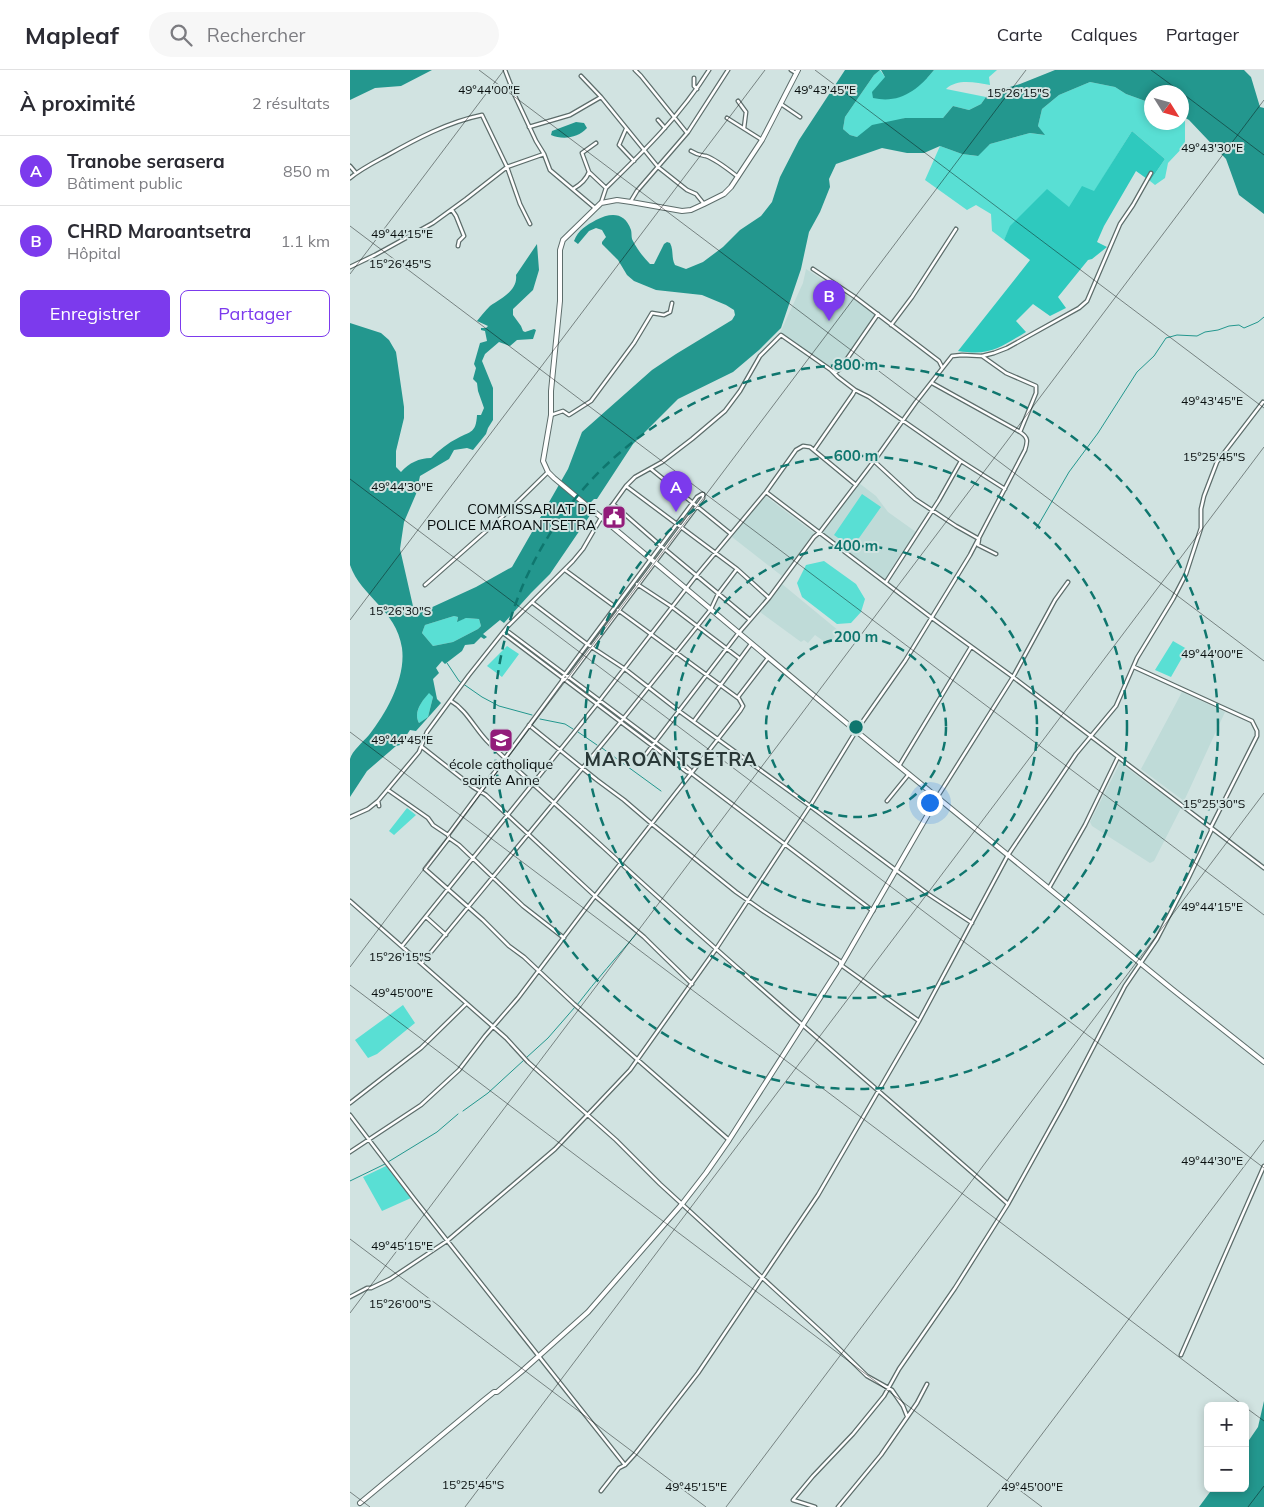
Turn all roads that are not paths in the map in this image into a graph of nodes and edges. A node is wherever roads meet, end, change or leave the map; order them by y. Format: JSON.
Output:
{"nodes":[{"id":1,"x":505,"y":70,"type":"edge"},
{"id":2,"x":635,"y":70,"type":"edge"},
{"id":3,"x":709,"y":70,"type":"edge"},
{"id":4,"x":728,"y":70,"type":"edge"},
{"id":5,"x":792,"y":70,"type":"edge"},
{"id":6,"x":797,"y":71,"type":"edge"},
{"id":7,"x":581,"y":76,"type":"dead end"},
{"id":8,"x":694,"y":78,"type":"dead end"},
{"id":9,"x":697,"y":89,"type":"junction"},
{"id":10,"x":601,"y":97,"type":"junction"},
{"id":11,"x":738,"y":101,"type":"dead end"},
{"id":12,"x":781,"y":104,"type":"junction"},
{"id":13,"x":675,"y":118,"type":"junction"},
{"id":14,"x":727,"y":118,"type":"dead end"},
{"id":15,"x":800,"y":118,"type":"dead end"},
{"id":16,"x":658,"y":120,"type":"dead end"},
{"id":17,"x":529,"y":128,"type":"junction"},
{"id":18,"x":665,"y":128,"type":"junction"},
{"id":19,"x":744,"y":128,"type":"junction"},
{"id":20,"x":626,"y":129,"type":"junction"},
{"id":21,"x":686,"y":133,"type":"junction"},
{"id":22,"x":762,"y":140,"type":"junction"},
{"id":23,"x":596,"y":143,"type":"dead end"},
{"id":24,"x":644,"y":150,"type":"junction"},
{"id":25,"x":691,"y":151,"type":"dead end"},
{"id":26,"x":544,"y":154,"type":"junction"},
{"id":27,"x":634,"y":161,"type":"junction"},
{"id":28,"x":350,"y":166,"type":"edge"},
{"id":29,"x":507,"y":167,"type":"junction"},
{"id":30,"x":658,"y":167,"type":"junction"},
{"id":31,"x":589,"y":172,"type":"junction"},
{"id":32,"x":356,"y":173,"type":"junction"},
{"id":33,"x":1151,"y":173,"type":"dead end"},
{"id":34,"x":738,"y":177,"type":"junction"},
{"id":35,"x":350,"y":178,"type":"edge"},
{"id":36,"x":606,"y":188,"type":"junction"},
{"id":37,"x":573,"y":189,"type":"junction"},
{"id":38,"x":631,"y":202,"type":"junction"},
{"id":39,"x":601,"y":203,"type":"junction"},
{"id":40,"x":704,"y":204,"type":"junction"},
{"id":41,"x":595,"y":208,"type":"junction"},
{"id":42,"x":452,"y":210,"type":"junction"},
{"id":43,"x":530,"y":224,"type":"dead end"},
{"id":44,"x":956,"y":229,"type":"dead end"},
{"id":45,"x":458,"y":246,"type":"dead end"},
{"id":46,"x":350,"y":266,"type":"edge"},
{"id":47,"x":813,"y":269,"type":"dead end"},
{"id":48,"x":672,"y":303,"type":"dead end"},
{"id":49,"x":878,"y":314,"type":"junction"},
{"id":50,"x":891,"y":325,"type":"junction"},
{"id":51,"x":982,"y":356,"type":"junction"},
{"id":52,"x":942,"y":368,"type":"junction"},
{"id":53,"x":832,"y":370,"type":"junction"},
{"id":54,"x":932,"y":383,"type":"junction"},
{"id":55,"x":855,"y":390,"type":"junction"},
{"id":56,"x":1263,"y":402,"type":"edge"},
{"id":57,"x":551,"y":415,"type":"junction"},
{"id":58,"x":903,"y":421,"type":"junction"},
{"id":59,"x":1020,"y":432,"type":"junction"},
{"id":60,"x":814,"y":450,"type":"junction"},
{"id":61,"x":874,"y":461,"type":"junction"},
{"id":62,"x":960,"y":461,"type":"junction"},
{"id":63,"x":650,"y":468,"type":"junction"},
{"id":64,"x":548,"y":472,"type":"junction"},
{"id":65,"x":856,"y":485,"type":"junction"},
{"id":66,"x":626,"y":486,"type":"junction"},
{"id":67,"x":1005,"y":489,"type":"junction"},
{"id":68,"x":766,"y":492,"type":"junction"},
{"id":69,"x":693,"y":502,"type":"junction"},
{"id":70,"x":613,"y":504,"type":"junction"},
{"id":71,"x":696,"y":506,"type":"junction"},
{"id":72,"x":932,"y":510,"type":"junction"},
{"id":73,"x":601,"y":518,"type":"junction"},
{"id":74,"x":678,"y":526,"type":"junction"},
{"id":75,"x":820,"y":532,"type":"junction"},
{"id":76,"x":731,"y":534,"type":"junction"},
{"id":77,"x":979,"y":539,"type":"junction"},
{"id":78,"x":662,"y":547,"type":"junction"},
{"id":79,"x":715,"y":552,"type":"junction"},
{"id":80,"x":996,"y":554,"type":"dead end"},
{"id":81,"x":652,"y":560,"type":"junction"},
{"id":82,"x":565,"y":570,"type":"junction"},
{"id":83,"x":737,"y":570,"type":"junction"},
{"id":84,"x":696,"y":576,"type":"junction"},
{"id":85,"x":886,"y":582,"type":"junction"},
{"id":86,"x":1068,"y":582,"type":"dead end"},
{"id":87,"x":637,"y":584,"type":"junction"},
{"id":88,"x":425,"y":585,"type":"dead end"},
{"id":89,"x":687,"y":589,"type":"junction"},
{"id":90,"x":718,"y":594,"type":"junction"},
{"id":91,"x":769,"y":598,"type":"junction"},
{"id":92,"x":533,"y":602,"type":"junction"},
{"id":93,"x":614,"y":607,"type":"junction"},
{"id":94,"x":672,"y":607,"type":"junction"},
{"id":95,"x":711,"y":609,"type":"junction"},
{"id":96,"x":618,"y":610,"type":"junction"},
{"id":97,"x":932,"y":618,"type":"junction"},
{"id":98,"x":750,"y":620,"type":"junction"},
{"id":99,"x":697,"y":626,"type":"junction"},
{"id":100,"x":506,"y":630,"type":"junction"},
{"id":101,"x":739,"y":632,"type":"junction"},
{"id":102,"x":503,"y":633,"type":"junction"},
{"id":103,"x":650,"y":634,"type":"junction"},
{"id":104,"x":752,"y":642,"type":"junction"},
{"id":105,"x":587,"y":644,"type":"junction"},
{"id":106,"x":591,"y":647,"type":"junction"},
{"id":107,"x":971,"y":647,"type":"junction"},
{"id":108,"x":727,"y":649,"type":"junction"},
{"id":109,"x":675,"y":651,"type":"junction"},
{"id":110,"x":769,"y":657,"type":"junction"},
{"id":111,"x":739,"y":658,"type":"junction"},
{"id":112,"x":1134,"y":668,"type":"junction"},
{"id":113,"x":625,"y":669,"type":"junction"},
{"id":114,"x":707,"y":675,"type":"junction"},
{"id":115,"x":566,"y":677,"type":"junction"},
{"id":116,"x":1014,"y":677,"type":"junction"},
{"id":117,"x":720,"y":684,"type":"junction"},
{"id":118,"x":648,"y":687,"type":"junction"},
{"id":119,"x":738,"y":698,"type":"junction"},
{"id":120,"x":451,"y":701,"type":"junction"},
{"id":121,"x":598,"y":702,"type":"junction"},
{"id":122,"x":679,"y":711,"type":"junction"},
{"id":123,"x":622,"y":720,"type":"junction"},
{"id":124,"x":694,"y":721,"type":"junction"},
{"id":125,"x":529,"y":725,"type":"junction"},
{"id":126,"x":856,"y":731,"type":"junction"},
{"id":127,"x":1091,"y":737,"type":"junction"},
{"id":128,"x":718,"y":738,"type":"junction"},
{"id":129,"x":653,"y":744,"type":"junction"},
{"id":130,"x":422,"y":747,"type":"junction"},
{"id":131,"x":560,"y":750,"type":"junction"},
{"id":132,"x":1118,"y":757,"type":"junction"},
{"id":133,"x":505,"y":758,"type":"junction"},
{"id":134,"x":642,"y":758,"type":"dead end"},
{"id":135,"x":899,"y":766,"type":"junction"},
{"id":136,"x":582,"y":768,"type":"junction"},
{"id":137,"x":692,"y":773,"type":"junction"},
{"id":138,"x":909,"y":774,"type":"junction"},
{"id":139,"x":533,"y":783,"type":"junction"},
{"id":140,"x":388,"y":790,"type":"junction"},
{"id":141,"x":480,"y":791,"type":"junction"},
{"id":142,"x":938,"y":797,"type":"junction"},
{"id":143,"x":378,"y":801,"type":"junction"},
{"id":144,"x":887,"y":801,"type":"dead end"},
{"id":145,"x":554,"y":803,"type":"junction"},
{"id":146,"x":379,"y":806,"type":"dead end"},
{"id":147,"x":810,"y":806,"type":"junction"},
{"id":148,"x":507,"y":815,"type":"junction"},
{"id":149,"x":350,"y":817,"type":"edge"},
{"id":150,"x":652,"y":824,"type":"junction"},
{"id":151,"x":1211,"y":827,"type":"junction"},
{"id":152,"x":528,"y":835,"type":"junction"},
{"id":153,"x":448,"y":836,"type":"junction"},
{"id":154,"x":785,"y":844,"type":"junction"},
{"id":155,"x":1008,"y":855,"type":"junction"},
{"id":156,"x":473,"y":858,"type":"junction"},
{"id":157,"x":621,"y":864,"type":"junction"},
{"id":158,"x":1264,"y":868,"type":"edge"},
{"id":159,"x":896,"y":870,"type":"junction"},
{"id":160,"x":493,"y":877,"type":"junction"},
{"id":161,"x":1049,"y":888,"type":"junction"},
{"id":162,"x":448,"y":889,"type":"junction"},
{"id":163,"x":595,"y":896,"type":"junction"},
{"id":164,"x":350,"y":900,"type":"edge"},
{"id":165,"x":748,"y":900,"type":"junction"},
{"id":166,"x":469,"y":907,"type":"junction"},
{"id":167,"x":873,"y":911,"type":"junction"},
{"id":168,"x":426,"y":917,"type":"junction"},
{"id":169,"x":972,"y":923,"type":"junction"},
{"id":170,"x":446,"y":935,"type":"junction"},
{"id":171,"x":564,"y":938,"type":"junction"},
{"id":172,"x":402,"y":946,"type":"junction"},
{"id":173,"x":716,"y":948,"type":"junction"},
{"id":174,"x":422,"y":963,"type":"junction"},
{"id":175,"x":1141,"y":963,"type":"junction"},
{"id":176,"x":841,"y":965,"type":"junction"},
{"id":177,"x":539,"y":970,"type":"junction"},
{"id":178,"x":692,"y":984,"type":"junction"},
{"id":179,"x":466,"y":1004,"type":"junction"},
{"id":180,"x":919,"y":1021,"type":"junction"},
{"id":181,"x":494,"y":1026,"type":"junction"},
{"id":182,"x":803,"y":1026,"type":"junction"},
{"id":183,"x":638,"y":1058,"type":"junction"},
{"id":184,"x":1264,"y":1062,"type":"edge"},
{"id":185,"x":879,"y":1090,"type":"junction"},
{"id":186,"x":350,"y":1103,"type":"edge"},
{"id":187,"x":587,"y":1115,"type":"junction"},
{"id":188,"x":350,"y":1116,"type":"edge"},
{"id":189,"x":369,"y":1140,"type":"junction"},
{"id":190,"x":729,"y":1140,"type":"junction"},
{"id":191,"x":350,"y":1152,"type":"edge"},
{"id":192,"x":1264,"y":1166,"type":"edge"},
{"id":193,"x":682,"y":1204,"type":"junction"},
{"id":194,"x":1008,"y":1204,"type":"junction"},
{"id":195,"x":447,"y":1241,"type":"junction"},
{"id":196,"x":763,"y":1278,"type":"junction"},
{"id":197,"x":350,"y":1297,"type":"edge"},
{"id":198,"x":1181,"y":1355,"type":"dead end"},
{"id":199,"x":540,"y":1356,"type":"junction"},
{"id":200,"x":927,"y":1384,"type":"dead end"},
{"id":201,"x":888,"y":1388,"type":"junction"},
{"id":202,"x":907,"y":1416,"type":"junction"},
{"id":203,"x":625,"y":1465,"type":"junction"},
{"id":204,"x":601,"y":1491,"type":"dead end"},
{"id":205,"x":360,"y":1503,"type":"dead end"},
{"id":206,"x":815,"y":1507,"type":"edge"},
{"id":207,"x":838,"y":1507,"type":"edge"}],
"edges":[{"from":1,"to":17,"type":"street"},
{"from":2,"to":13,"type":"street"},
{"from":3,"to":9,"type":"street"},
{"from":4,"to":21,"type":"street"},
{"from":5,"to":6,"type":"street"},
{"from":6,"to":12,"type":"main road"},
{"from":7,"to":10,"type":"street"},
{"from":8,"to":9,"type":"street"},
{"from":9,"to":13,"type":"street"},
{"from":10,"to":17,"type":"street"},
{"from":10,"to":20,"type":"street"},
{"from":11,"to":19,"type":"street"},
{"from":12,"to":15,"type":"street"},
{"from":12,"to":22,"type":"main road"},
{"from":13,"to":18,"type":"street"},
{"from":13,"to":21,"type":"street"},
{"from":14,"to":19,"type":"street"},
{"from":16,"to":18,"type":"street"},
{"from":17,"to":26,"type":"street"},
{"from":18,"to":24,"type":"street"},
{"from":19,"to":22,"type":"street"},
{"from":20,"to":24,"type":"street"},
{"from":20,"to":27,"type":"street"},
{"from":21,"to":30,"type":"street"},
{"from":22,"to":34,"type":"main road"},
{"from":23,"to":31,"type":"street"},
{"from":24,"to":27,"type":"street"},
{"from":24,"to":30,"type":"street"},
{"from":25,"to":34,"type":"street"},
{"from":26,"to":29,"type":"street"},
{"from":26,"to":37,"type":"street"},
{"from":27,"to":36,"type":"street"},
{"from":28,"to":32,"type":"street"},
{"from":29,"to":32,"type":"street"},
{"from":29,"to":42,"type":"street"},
{"from":29,"to":43,"type":"street"},
{"from":30,"to":38,"type":"street"},
{"from":30,"to":40,"type":"street"},
{"from":31,"to":36,"type":"street"},
{"from":31,"to":37,"type":"street"},
{"from":32,"to":35,"type":"street"},
{"from":33,"to":51,"type":"street"},
{"from":34,"to":40,"type":"main road"},
{"from":36,"to":39,"type":"street"},
{"from":37,"to":41,"type":"street"},
{"from":38,"to":39,"type":"main road"},
{"from":38,"to":40,"type":"main road"},
{"from":39,"to":41,"type":"main road"},
{"from":41,"to":57,"type":"main road"},
{"from":42,"to":45,"type":"street"},
{"from":42,"to":46,"type":"street"},
{"from":44,"to":50,"type":"street"},
{"from":47,"to":49,"type":"street"},
{"from":48,"to":57,"type":"street"},
{"from":49,"to":50,"type":"street"},
{"from":49,"to":53,"type":"street"},
{"from":50,"to":52,"type":"street"},
{"from":51,"to":52,"type":"street"},
{"from":51,"to":59,"type":"street"},
{"from":52,"to":54,"type":"street"},
{"from":53,"to":55,"type":"street"},
{"from":53,"to":63,"type":"street"},
{"from":54,"to":58,"type":"street"},
{"from":54,"to":59,"type":"street"},
{"from":55,"to":58,"type":"street"},
{"from":55,"to":60,"type":"street"},
{"from":56,"to":112,"type":"street"},
{"from":57,"to":64,"type":"main road"},
{"from":58,"to":61,"type":"street"},
{"from":58,"to":62,"type":"street"},
{"from":59,"to":67,"type":"street"},
{"from":60,"to":65,"type":"street"},
{"from":60,"to":68,"type":"street"},
{"from":61,"to":65,"type":"street"},
{"from":61,"to":72,"type":"street"},
{"from":62,"to":67,"type":"street"},
{"from":62,"to":72,"type":"street"},
{"from":63,"to":66,"type":"street"},
{"from":63,"to":69,"type":"street"},
{"from":64,"to":73,"type":"main road"},
{"from":64,"to":88,"type":"street"},
{"from":65,"to":75,"type":"street"},
{"from":66,"to":70,"type":"street"},
{"from":66,"to":74,"type":"street"},
{"from":67,"to":77,"type":"street"},
{"from":68,"to":75,"type":"street"},
{"from":68,"to":76,"type":"street"},
{"from":69,"to":71,"type":"street"},
{"from":69,"to":71,"type":"street"},
{"from":69,"to":74,"type":"street"},
{"from":70,"to":73,"type":"street"},
{"from":70,"to":78,"type":"street"},
{"from":71,"to":74,"type":"street"},
{"from":71,"to":76,"type":"street"},
{"from":72,"to":77,"type":"street"},
{"from":72,"to":85,"type":"street"},
{"from":73,"to":81,"type":"main road"},
{"from":73,"to":82,"type":"street"},
{"from":74,"to":78,"type":"street"},
{"from":74,"to":79,"type":"street"},
{"from":75,"to":85,"type":"street"},
{"from":75,"to":91,"type":"street"},
{"from":76,"to":79,"type":"street"},
{"from":77,"to":80,"type":"street"},
{"from":77,"to":97,"type":"street"},
{"from":78,"to":81,"type":"street"},
{"from":78,"to":84,"type":"street"},
{"from":79,"to":83,"type":"street"},
{"from":79,"to":84,"type":"street"},
{"from":81,"to":87,"type":"street"},
{"from":81,"to":89,"type":"main road"},
{"from":81,"to":93,"type":"street"},
{"from":82,"to":92,"type":"street"},
{"from":82,"to":93,"type":"street"},
{"from":83,"to":90,"type":"street"},
{"from":83,"to":91,"type":"street"},
{"from":84,"to":89,"type":"street"},
{"from":84,"to":90,"type":"street"},
{"from":85,"to":97,"type":"street"},
{"from":86,"to":116,"type":"street"},
{"from":87,"to":94,"type":"street"},
{"from":87,"to":96,"type":"street"},
{"from":89,"to":94,"type":"street"},
{"from":89,"to":95,"type":"main road"},
{"from":90,"to":95,"type":"street"},
{"from":90,"to":98,"type":"street"},
{"from":91,"to":98,"type":"street"},
{"from":92,"to":100,"type":"street"},
{"from":92,"to":105,"type":"street"},
{"from":93,"to":96,"type":"street"},
{"from":93,"to":105,"type":"street"},
{"from":94,"to":99,"type":"street"},
{"from":94,"to":103,"type":"street"},
{"from":95,"to":99,"type":"street"},
{"from":95,"to":101,"type":"main road"},
{"from":96,"to":103,"type":"street"},
{"from":96,"to":106,"type":"street"},
{"from":97,"to":107,"type":"street"},
{"from":97,"to":126,"type":"street"},
{"from":98,"to":101,"type":"street"},
{"from":99,"to":108,"type":"street"},
{"from":99,"to":109,"type":"street"},
{"from":100,"to":102,"type":"street"},
{"from":100,"to":115,"type":"street"},
{"from":101,"to":104,"type":"main road"},
{"from":101,"to":108,"type":"street"},
{"from":102,"to":115,"type":"street"},
{"from":102,"to":120,"type":"street"},
{"from":103,"to":109,"type":"street"},
{"from":103,"to":113,"type":"street"},
{"from":104,"to":110,"type":"main road"},
{"from":104,"to":111,"type":"street"},
{"from":105,"to":106,"type":"street"},
{"from":105,"to":115,"type":"street"},
{"from":106,"to":113,"type":"street"},
{"from":106,"to":115,"type":"street"},
{"from":107,"to":116,"type":"street"},
{"from":107,"to":135,"type":"street"},
{"from":108,"to":111,"type":"street"},
{"from":108,"to":114,"type":"street"},
{"from":109,"to":114,"type":"street"},
{"from":109,"to":118,"type":"street"},
{"from":110,"to":119,"type":"street"},
{"from":110,"to":126,"type":"main road"},
{"from":111,"to":117,"type":"street"},
{"from":112,"to":127,"type":"street"},
{"from":112,"to":151,"type":"street"},
{"from":113,"to":118,"type":"street"},
{"from":113,"to":121,"type":"street"},
{"from":114,"to":117,"type":"street"},
{"from":114,"to":122,"type":"street"},
{"from":115,"to":121,"type":"street"},
{"from":115,"to":125,"type":"street"},
{"from":116,"to":127,"type":"street"},
{"from":116,"to":142,"type":"street"},
{"from":117,"to":119,"type":"street"},
{"from":117,"to":124,"type":"street"},
{"from":118,"to":122,"type":"street"},
{"from":118,"to":123,"type":"street"},
{"from":119,"to":128,"type":"street"},
{"from":120,"to":130,"type":"street"},
{"from":120,"to":133,"type":"street"},
{"from":121,"to":123,"type":"street"},
{"from":121,"to":131,"type":"street"},
{"from":122,"to":124,"type":"street"},
{"from":122,"to":129,"type":"street"},
{"from":123,"to":129,"type":"street"},
{"from":123,"to":136,"type":"street"},
{"from":124,"to":128,"type":"street"},
{"from":125,"to":131,"type":"street"},
{"from":125,"to":133,"type":"street"},
{"from":126,"to":135,"type":"main road"},
{"from":126,"to":147,"type":"street"},
{"from":127,"to":132,"type":"street"},
{"from":127,"to":155,"type":"street"},
{"from":128,"to":137,"type":"street"},
{"from":128,"to":147,"type":"street"},
{"from":129,"to":134,"type":"street"},
{"from":129,"to":137,"type":"street"},
{"from":130,"to":140,"type":"street"},
{"from":130,"to":141,"type":"street"},
{"from":131,"to":136,"type":"street"},
{"from":131,"to":139,"type":"street"},
{"from":132,"to":151,"type":"street"},
{"from":132,"to":161,"type":"street"},
{"from":133,"to":139,"type":"street"},
{"from":133,"to":141,"type":"street"},
{"from":135,"to":138,"type":"main road"},
{"from":136,"to":145,"type":"street"},
{"from":136,"to":150,"type":"street"},
{"from":137,"to":150,"type":"street"},
{"from":137,"to":154,"type":"street"},
{"from":138,"to":142,"type":"main road"},
{"from":138,"to":144,"type":"street"},
{"from":139,"to":145,"type":"street"},
{"from":139,"to":148,"type":"street"},
{"from":140,"to":143,"type":"street"},
{"from":140,"to":153,"type":"street"},
{"from":141,"to":148,"type":"street"},
{"from":141,"to":153,"type":"street"},
{"from":142,"to":155,"type":"main road"},
{"from":142,"to":159,"type":"main road"},
{"from":143,"to":146,"type":"street"},
{"from":143,"to":149,"type":"street"},
{"from":145,"to":152,"type":"street"},
{"from":145,"to":157,"type":"street"},
{"from":147,"to":154,"type":"street"},
{"from":147,"to":159,"type":"street"},
{"from":148,"to":152,"type":"street"},
{"from":148,"to":156,"type":"street"},
{"from":150,"to":157,"type":"street"},
{"from":150,"to":165,"type":"street"},
{"from":151,"to":158,"type":"street"},
{"from":151,"to":175,"type":"street"},
{"from":152,"to":160,"type":"street"},
{"from":152,"to":163,"type":"street"},
{"from":153,"to":156,"type":"street"},
{"from":153,"to":162,"type":"street"},
{"from":154,"to":165,"type":"street"},
{"from":154,"to":167,"type":"street"},
{"from":155,"to":161,"type":"main road"},
{"from":155,"to":169,"type":"street"},
{"from":156,"to":160,"type":"street"},
{"from":156,"to":162,"type":"street"},
{"from":157,"to":163,"type":"street"},
{"from":157,"to":173,"type":"street"},
{"from":159,"to":167,"type":"main road"},
{"from":159,"to":169,"type":"street"},
{"from":160,"to":166,"type":"street"},
{"from":160,"to":171,"type":"street"},
{"from":161,"to":175,"type":"main road"},
{"from":162,"to":166,"type":"street"},
{"from":162,"to":168,"type":"street"},
{"from":163,"to":171,"type":"street"},
{"from":163,"to":178,"type":"street"},
{"from":164,"to":172,"type":"street"},
{"from":165,"to":173,"type":"street"},
{"from":165,"to":176,"type":"street"},
{"from":166,"to":170,"type":"street"},
{"from":166,"to":177,"type":"street"},
{"from":167,"to":176,"type":"main road"},
{"from":168,"to":170,"type":"street"},
{"from":168,"to":172,"type":"street"},
{"from":169,"to":180,"type":"street"},
{"from":170,"to":174,"type":"street"},
{"from":171,"to":177,"type":"street"},
{"from":172,"to":174,"type":"street"},
{"from":173,"to":178,"type":"street"},
{"from":173,"to":182,"type":"street"},
{"from":174,"to":179,"type":"street"},
{"from":175,"to":184,"type":"main road"},
{"from":175,"to":194,"type":"street"},
{"from":176,"to":180,"type":"street"},
{"from":176,"to":182,"type":"main road"},
{"from":177,"to":181,"type":"street"},
{"from":177,"to":183,"type":"street"},
{"from":178,"to":183,"type":"street"},
{"from":179,"to":181,"type":"street"},
{"from":179,"to":186,"type":"street"},
{"from":180,"to":185,"type":"street"},
{"from":181,"to":187,"type":"street"},
{"from":181,"to":189,"type":"street"},
{"from":182,"to":185,"type":"street"},
{"from":182,"to":190,"type":"main road"},
{"from":183,"to":187,"type":"street"},
{"from":183,"to":190,"type":"street"},
{"from":185,"to":194,"type":"street"},
{"from":185,"to":196,"type":"street"},
{"from":187,"to":193,"type":"street"},
{"from":187,"to":195,"type":"street"},
{"from":188,"to":189,"type":"street"},
{"from":189,"to":191,"type":"street"},
{"from":189,"to":195,"type":"street"},
{"from":190,"to":193,"type":"main road"},
{"from":192,"to":198,"type":"street"},
{"from":193,"to":196,"type":"street"},
{"from":193,"to":199,"type":"main road"},
{"from":194,"to":201,"type":"street"},
{"from":195,"to":197,"type":"street"},
{"from":195,"to":199,"type":"street"},
{"from":196,"to":201,"type":"street"},
{"from":196,"to":203,"type":"street"},
{"from":199,"to":203,"type":"street"},
{"from":199,"to":205,"type":"main road"},
{"from":200,"to":202,"type":"street"},
{"from":201,"to":202,"type":"street"},
{"from":201,"to":206,"type":"street"},
{"from":202,"to":207,"type":"street"},
{"from":203,"to":204,"type":"street"}]}
